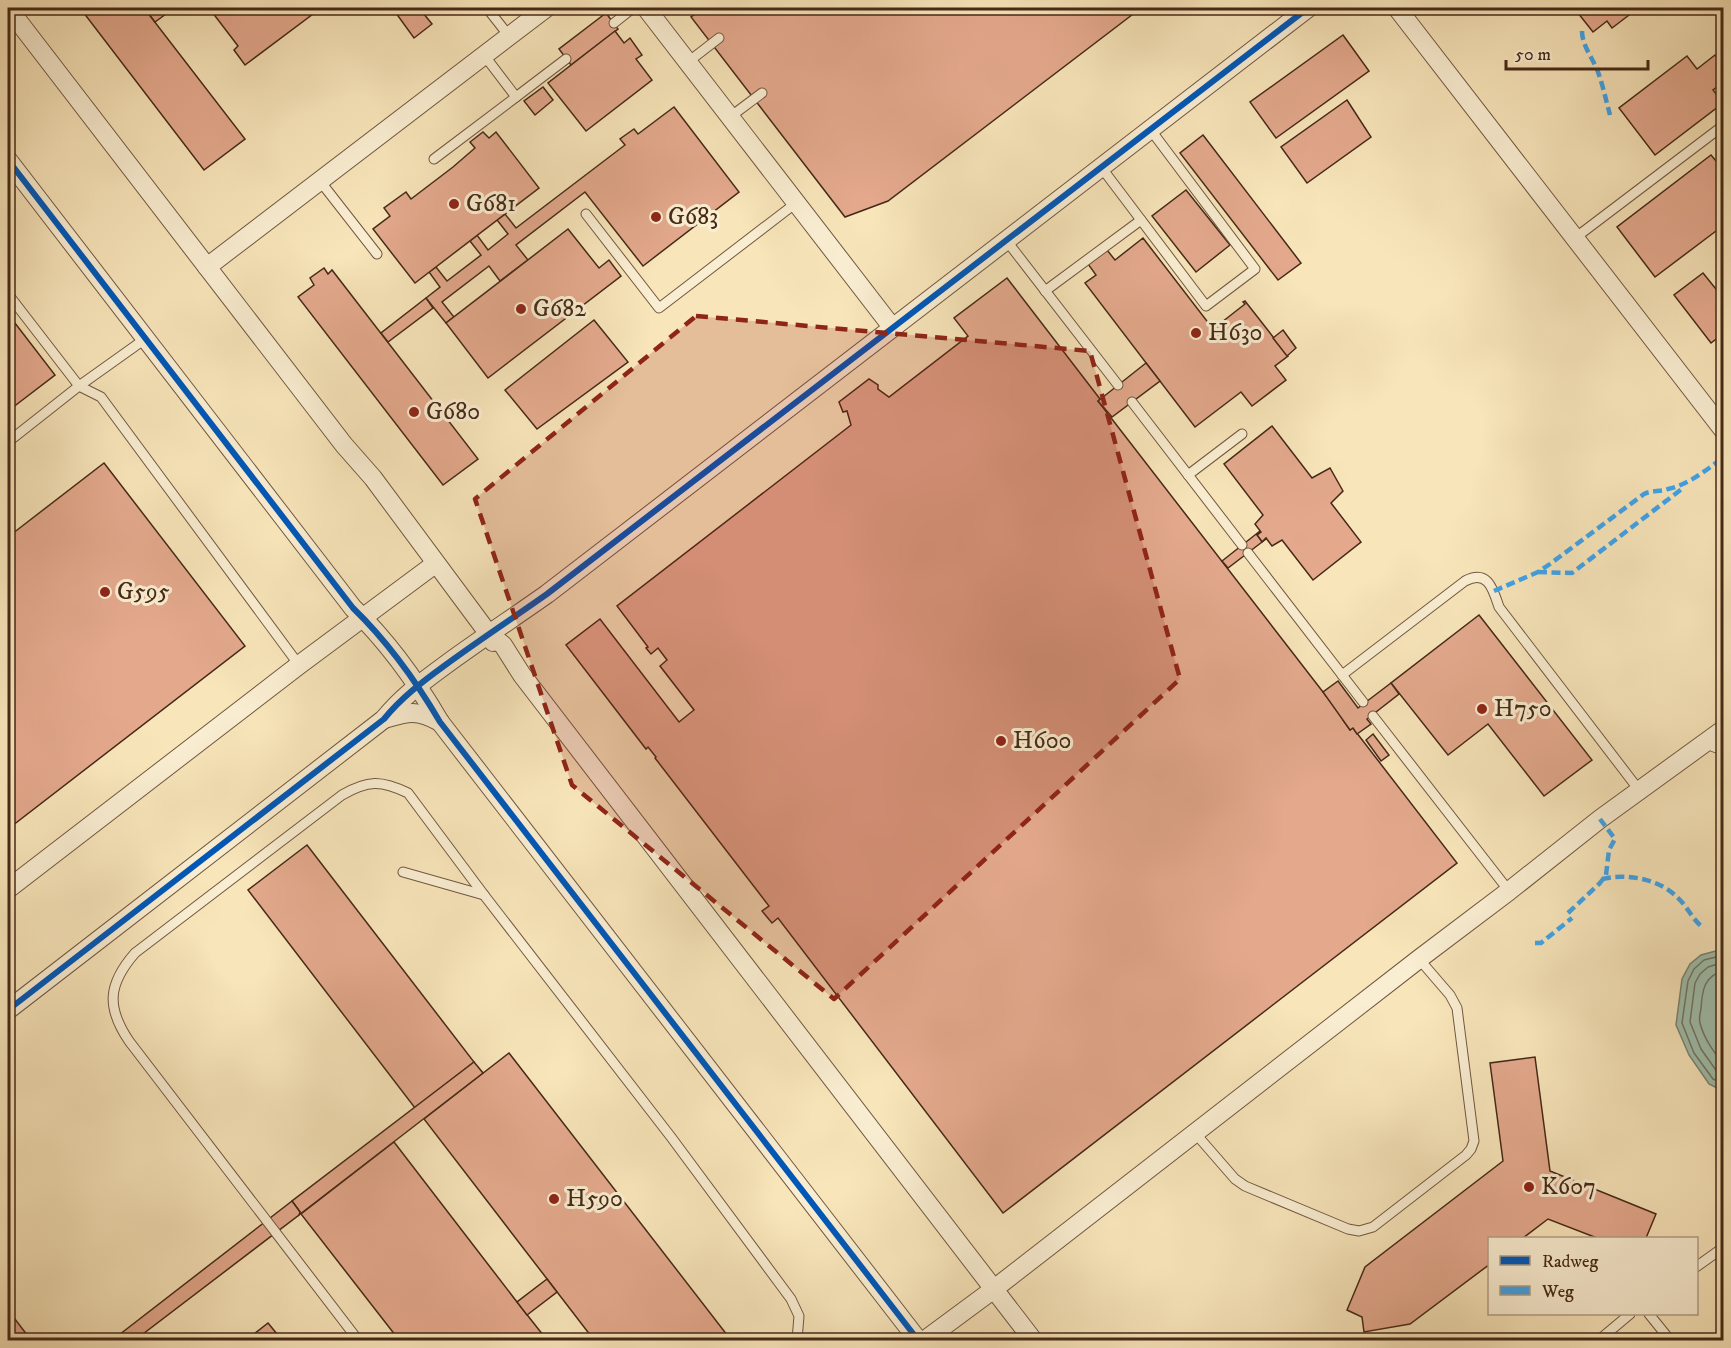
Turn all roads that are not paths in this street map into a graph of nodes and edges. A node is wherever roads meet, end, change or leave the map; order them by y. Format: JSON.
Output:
{"nodes":[{"id":1,"x":8,"y":8,"type":"edge"},
{"id":2,"x":487,"y":8,"type":"edge"},
{"id":3,"x":546,"y":8,"type":"edge"},
{"id":4,"x":633,"y":8,"type":"edge"},
{"id":5,"x":646,"y":8,"type":"edge"},
{"id":6,"x":1308,"y":8,"type":"edge"},
{"id":7,"x":1397,"y":8,"type":"edge"},
{"id":8,"x":614,"y":22,"type":"dead end"},
{"id":9,"x":509,"y":36,"type":"junction"},
{"id":10,"x":719,"y":38,"type":"dead end"},
{"id":11,"x":484,"y":55,"type":"junction"},
{"id":12,"x":566,"y":59,"type":"dead end"},
{"id":13,"x":688,"y":62,"type":"junction"},
{"id":14,"x":762,"y":93,"type":"dead end"},
{"id":15,"x":516,"y":97,"type":"junction"},
{"id":16,"x":730,"y":117,"type":"junction"},
{"id":17,"x":1724,"y":125,"type":"edge"},
{"id":18,"x":1150,"y":129,"type":"junction"},
{"id":19,"x":434,"y":159,"type":"dead end"},
{"id":20,"x":8,"y":160,"type":"edge"},
{"id":21,"x":1101,"y":166,"type":"junction"},
{"id":22,"x":320,"y":181,"type":"junction"},
{"id":23,"x":795,"y":203,"type":"junction"},
{"id":24,"x":586,"y":214,"type":"dead end"},
{"id":25,"x":1141,"y":220,"type":"junction"},
{"id":26,"x":1575,"y":238,"type":"junction"},
{"id":27,"x":1006,"y":240,"type":"junction"},
{"id":28,"x":377,"y":254,"type":"dead end"},
{"id":29,"x":207,"y":267,"type":"junction"},
{"id":30,"x":1046,"y":291,"type":"junction"},
{"id":31,"x":8,"y":294,"type":"edge"},
{"id":32,"x":892,"y":327,"type":"junction"},
{"id":33,"x":145,"y":339,"type":"junction"},
{"id":34,"x":1118,"y":385,"type":"dead end"},
{"id":35,"x":79,"y":386,"type":"junction"},
{"id":36,"x":1132,"y":402,"type":"dead end"},
{"id":37,"x":1722,"y":428,"type":"edge"},
{"id":38,"x":1242,"y":434,"type":"dead end"},
{"id":39,"x":8,"y":442,"type":"edge"},
{"id":40,"x":1188,"y":475,"type":"junction"},
{"id":41,"x":1242,"y":545,"type":"dead end"},
{"id":42,"x":1248,"y":553,"type":"dead end"},
{"id":43,"x":435,"y":564,"type":"junction"},
{"id":44,"x":363,"y":617,"type":"junction"},
{"id":45,"x":488,"y":633,"type":"junction"},
{"id":46,"x":298,"y":665,"type":"junction"},
{"id":47,"x":1342,"y":675,"type":"junction"},
{"id":48,"x":417,"y":686,"type":"junction"},
{"id":49,"x":1363,"y":702,"type":"dead end"},
{"id":50,"x":1373,"y":716,"type":"dead end"},
{"id":51,"x":384,"y":719,"type":"junction"},
{"id":52,"x":440,"y":722,"type":"junction"},
{"id":53,"x":1724,"y":729,"type":"edge"},
{"id":54,"x":1704,"y":743,"type":"junction"},
{"id":55,"x":1724,"y":751,"type":"edge"},
{"id":56,"x":1639,"y":790,"type":"junction"},
{"id":57,"x":404,"y":872,"type":"dead end"},
{"id":58,"x":8,"y":889,"type":"edge"},
{"id":59,"x":1509,"y":891,"type":"junction"},
{"id":60,"x":484,"y":895,"type":"junction"},
{"id":61,"x":1419,"y":959,"type":"junction"},
{"id":62,"x":8,"y":1010,"type":"edge"},
{"id":63,"x":1195,"y":1133,"type":"junction"},
{"id":64,"x":1724,"y":1247,"type":"edge"},
{"id":65,"x":1698,"y":1266,"type":"edge"},
{"id":66,"x":994,"y":1289,"type":"junction"},
{"id":67,"x":1629,"y":1315,"type":"edge"},
{"id":68,"x":1650,"y":1315,"type":"edge"},
{"id":69,"x":1035,"y":1340,"type":"edge"},
{"id":70,"x":358,"y":1341,"type":"edge"},
{"id":71,"x":797,"y":1341,"type":"edge"},
{"id":72,"x":918,"y":1341,"type":"edge"},
{"id":73,"x":925,"y":1341,"type":"edge"},
{"id":74,"x":1599,"y":1341,"type":"edge"},
{"id":75,"x":1670,"y":1341,"type":"edge"}],
"edges":[{"from":1,"to":29,"type":"street"},
{"from":2,"to":9,"type":"lane"},
{"from":3,"to":9,"type":"street"},
{"from":4,"to":8,"type":"lane"},
{"from":5,"to":13,"type":"street"},
{"from":6,"to":18,"type":"street"},
{"from":7,"to":26,"type":"street"},
{"from":9,"to":11,"type":"street"},
{"from":10,"to":13,"type":"lane"},
{"from":11,"to":15,"type":"lane"},
{"from":11,"to":22,"type":"street"},
{"from":12,"to":15,"type":"lane"},
{"from":13,"to":16,"type":"street"},
{"from":14,"to":16,"type":"lane"},
{"from":15,"to":19,"type":"lane"},
{"from":16,"to":23,"type":"street"},
{"from":17,"to":26,"type":"lane"},
{"from":18,"to":21,"type":"street"},
{"from":18,"to":25,"type":"lane"},
{"from":20,"to":33,"type":"street"},
{"from":21,"to":25,"type":"lane"},
{"from":21,"to":27,"type":"street"},
{"from":22,"to":28,"type":"lane"},
{"from":22,"to":29,"type":"street"},
{"from":23,"to":24,"type":"lane"},
{"from":23,"to":32,"type":"street"},
{"from":25,"to":30,"type":"lane"},
{"from":26,"to":37,"type":"street"},
{"from":27,"to":30,"type":"lane"},
{"from":27,"to":32,"type":"street"},
{"from":29,"to":43,"type":"street"},
{"from":30,"to":34,"type":"lane"},
{"from":31,"to":35,"type":"lane"},
{"from":32,"to":45,"type":"street"},
{"from":33,"to":35,"type":"lane"},
{"from":33,"to":44,"type":"street"},
{"from":35,"to":39,"type":"lane"},
{"from":35,"to":46,"type":"lane"},
{"from":36,"to":40,"type":"lane"},
{"from":38,"to":40,"type":"lane"},
{"from":40,"to":41,"type":"lane"},
{"from":42,"to":47,"type":"lane"},
{"from":43,"to":44,"type":"street"},
{"from":43,"to":45,"type":"street"},
{"from":44,"to":46,"type":"street"},
{"from":44,"to":48,"type":"street"},
{"from":45,"to":48,"type":"street"},
{"from":45,"to":66,"type":"street"},
{"from":46,"to":58,"type":"street"},
{"from":47,"to":49,"type":"lane"},
{"from":47,"to":56,"type":"lane"},
{"from":48,"to":51,"type":"street"},
{"from":48,"to":52,"type":"street"},
{"from":50,"to":59,"type":"lane"},
{"from":51,"to":52,"type":"street"},
{"from":51,"to":62,"type":"street"},
{"from":52,"to":72,"type":"street"},
{"from":53,"to":54,"type":"street"},
{"from":54,"to":55,"type":"lane"},
{"from":54,"to":56,"type":"street"},
{"from":56,"to":59,"type":"street"},
{"from":57,"to":60,"type":"lane"},
{"from":59,"to":61,"type":"street"},
{"from":60,"to":70,"type":"lane"},
{"from":60,"to":71,"type":"lane"},
{"from":61,"to":63,"type":"street"},
{"from":61,"to":63,"type":"lane"},
{"from":63,"to":66,"type":"street"},
{"from":64,"to":65,"type":"lane"},
{"from":66,"to":69,"type":"street"},
{"from":66,"to":73,"type":"street"},
{"from":67,"to":74,"type":"lane"},
{"from":68,"to":75,"type":"lane"}]}
